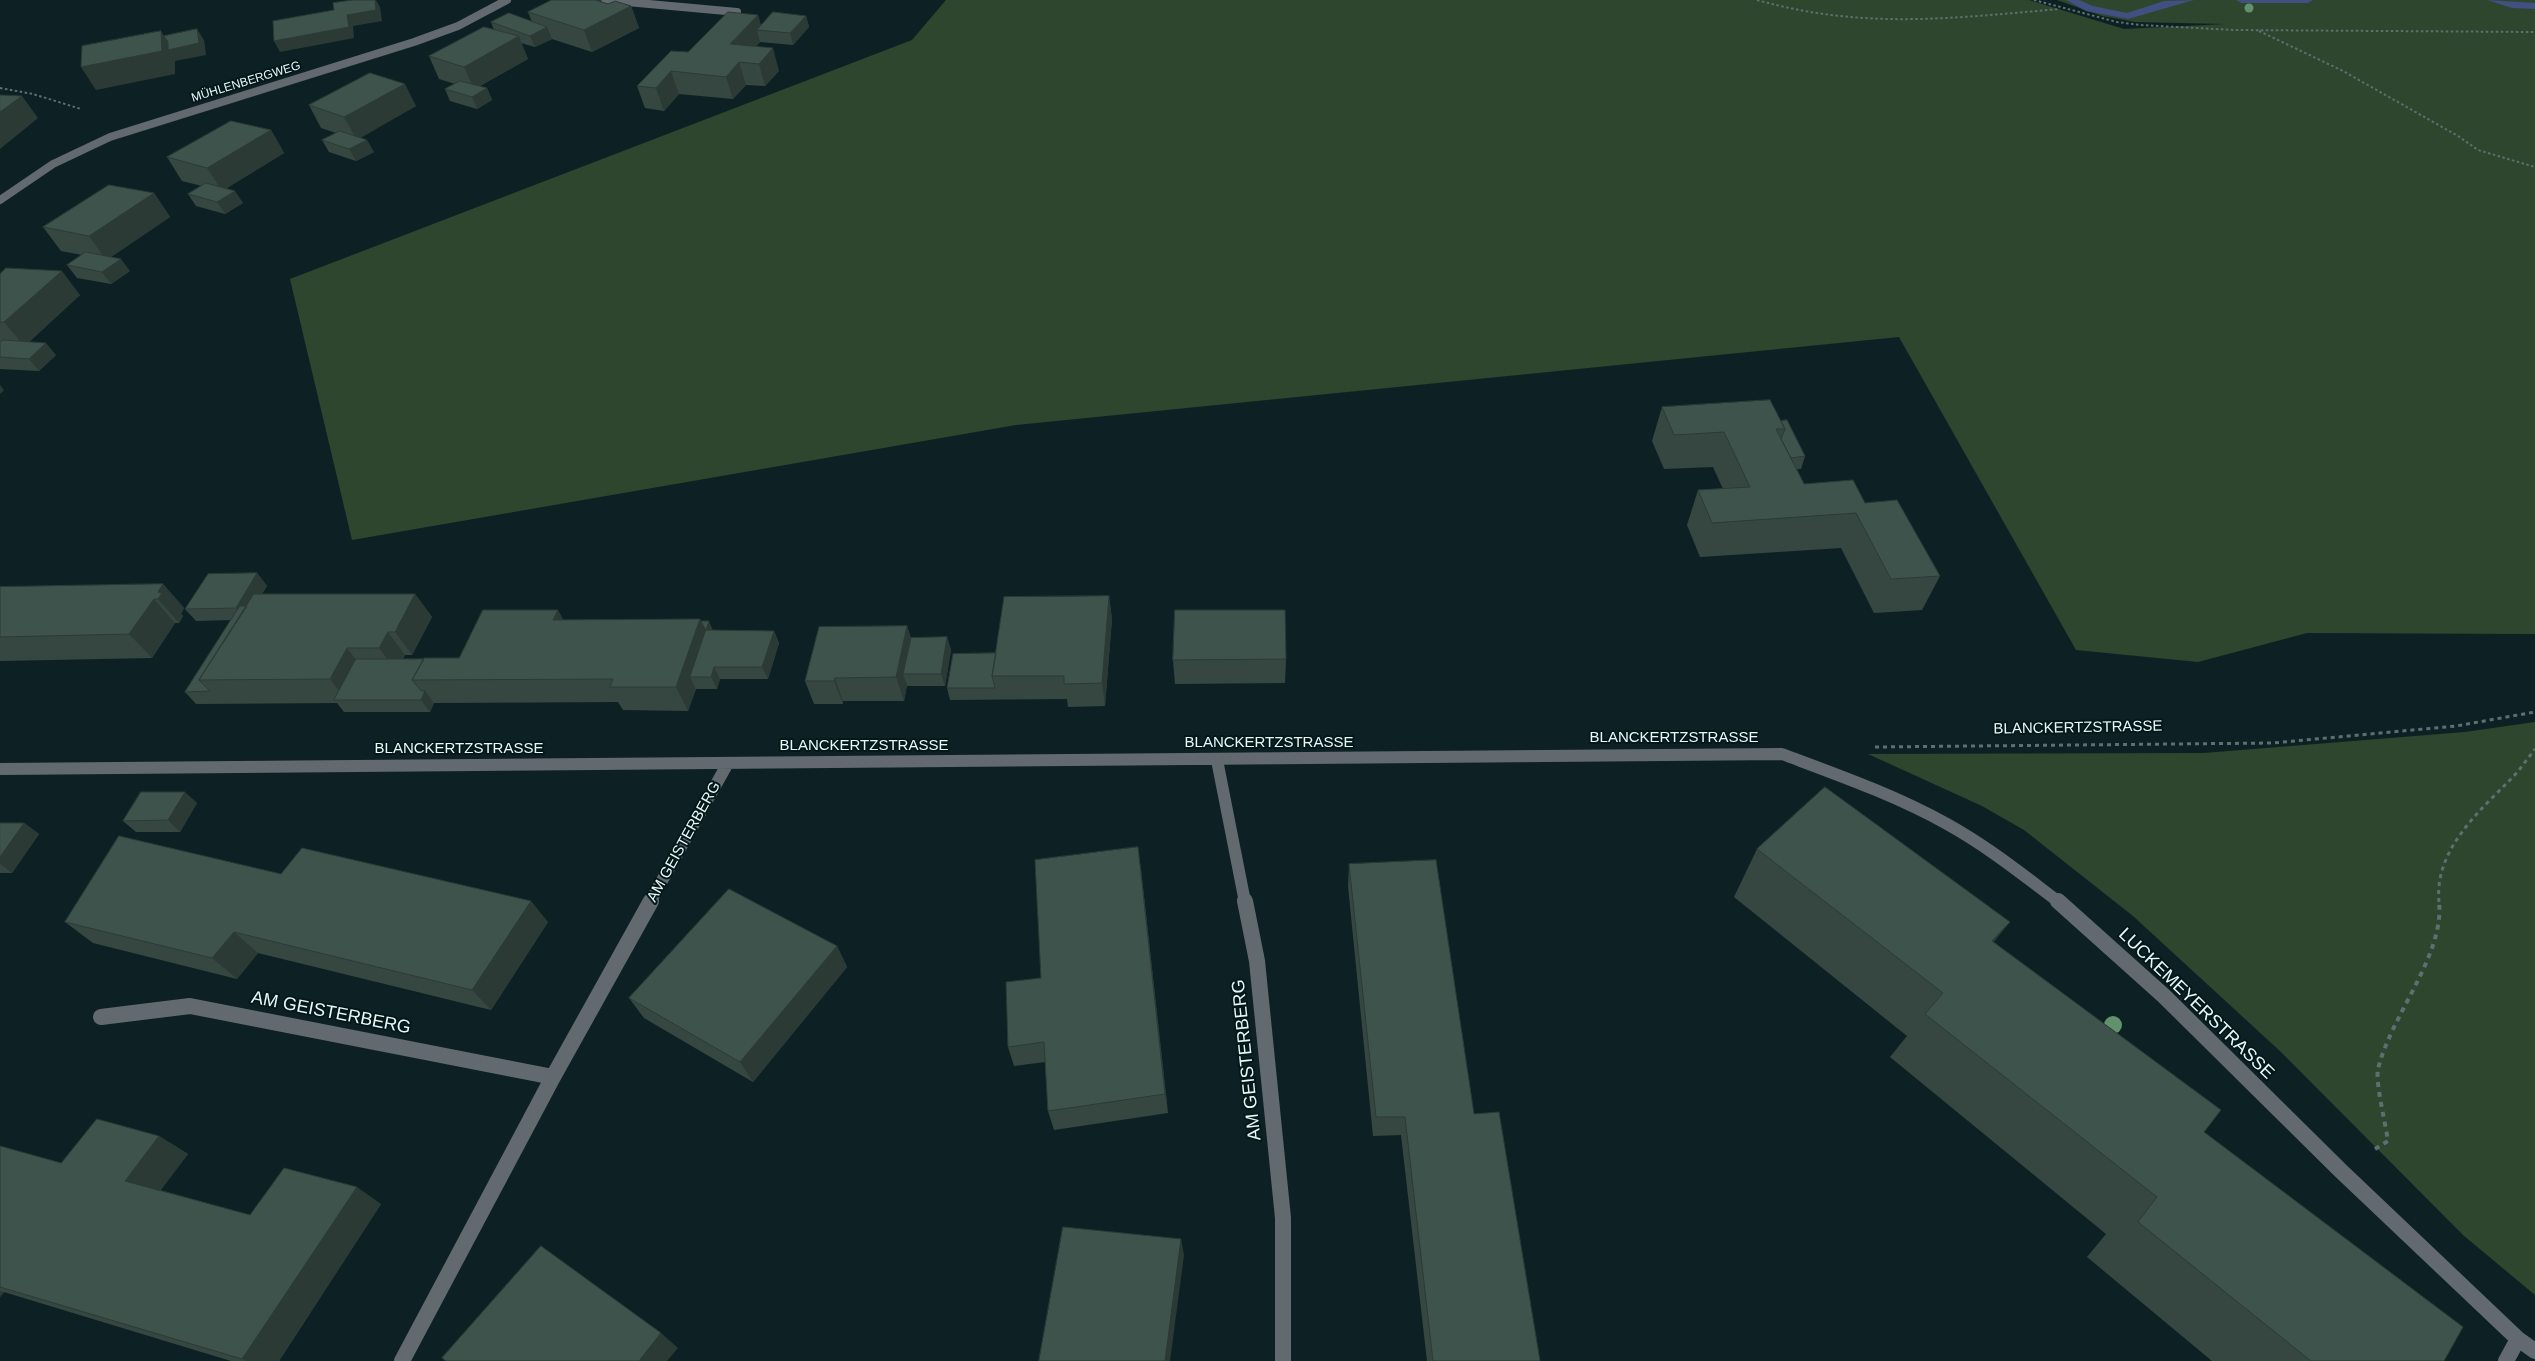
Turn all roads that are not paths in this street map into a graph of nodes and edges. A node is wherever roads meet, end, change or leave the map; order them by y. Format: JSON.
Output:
{"nodes":[{"id":1,"x":507,"y":0,"type":"edge"},
{"id":2,"x":605,"y":0,"type":"edge"},
{"id":3,"x":737,"y":12,"type":"edge"},
{"id":4,"x":0,"y":200,"type":"edge"},
{"id":5,"x":1782,"y":754,"type":"joint"},
{"id":6,"x":1217,"y":760,"type":"junction"},
{"id":7,"x":728,"y":763,"type":"junction"},
{"id":8,"x":0,"y":769,"type":"edge"},
{"id":9,"x":101,"y":1017,"type":"dead end"},
{"id":10,"x":553,"y":1077,"type":"junction"},
{"id":11,"x":2518,"y":1339,"type":"junction"},
{"id":12,"x":2535,"y":1351,"type":"edge"},
{"id":13,"x":402,"y":1361,"type":"edge"},
{"id":14,"x":1283,"y":1361,"type":"edge"},
{"id":15,"x":2506,"y":1361,"type":"edge"}],
"edges":[{"from":1,"to":4,"type":"street","name":"MÜHLENBERGWEG"},
{"from":2,"to":3,"type":"street"},
{"from":5,"to":6,"type":"street","name":"BLANCKERTZSTRASSE"},
{"from":5,"to":11,"type":"street","name":"LUCKEMEYERSTRASSE"},
{"from":6,"to":7,"type":"street","name":"BLANCKERTZSTRASSE"},
{"from":6,"to":14,"type":"street","name":"AM GEISTERBERG"},
{"from":7,"to":8,"type":"street","name":"BLANCKERTZSTRASSE"},
{"from":7,"to":10,"type":"street","name":"AM GEISTERBERG"},
{"from":9,"to":10,"type":"street","name":"AM GEISTERBERG"},
{"from":10,"to":13,"type":"street","name":"AM GEISTERBERG"},
{"from":11,"to":12,"type":"street","name":"LUCKEMEYERSTRASSE"},
{"from":11,"to":15,"type":"street"}]}
